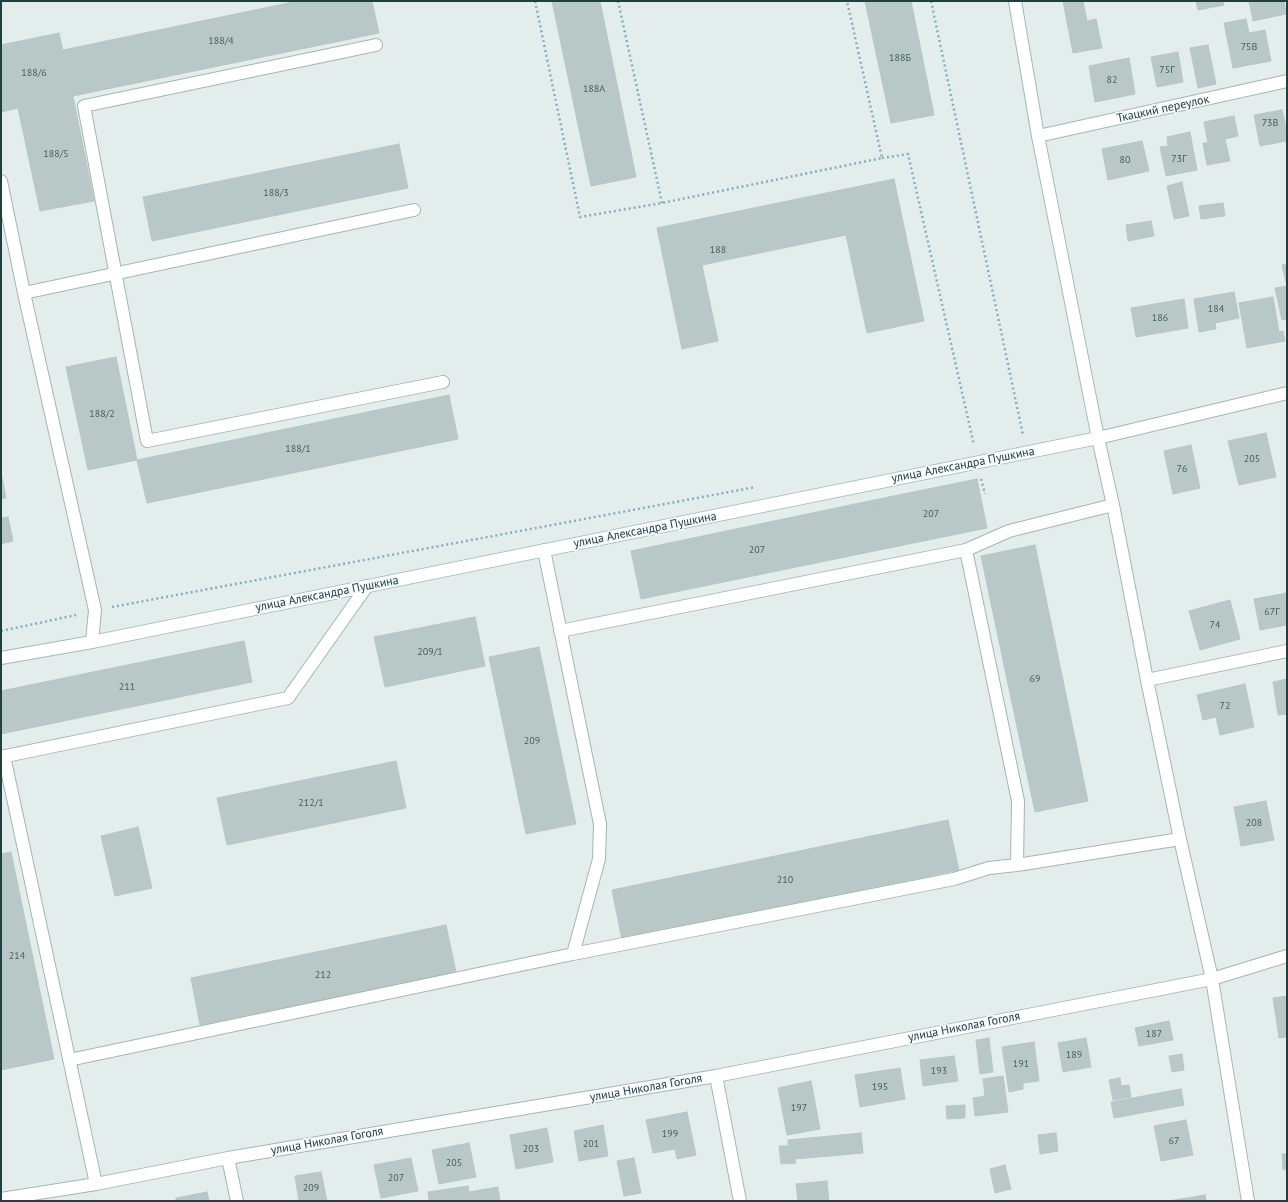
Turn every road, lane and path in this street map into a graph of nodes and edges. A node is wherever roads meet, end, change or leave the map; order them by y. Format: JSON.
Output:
{"nodes":[{"id":1,"x":535,"y":1,"type":"edge"},
{"id":2,"x":618,"y":1,"type":"edge"},
{"id":3,"x":847,"y":1,"type":"edge"},
{"id":4,"x":931,"y":1,"type":"edge"},
{"id":5,"x":1015,"y":1,"type":"edge"},
{"id":6,"x":376,"y":45,"type":"dead end"},
{"id":7,"x":1287,"y":81,"type":"edge"},
{"id":8,"x":1038,"y":136,"type":"junction"},
{"id":9,"x":882,"y":158,"type":"junction"},
{"id":10,"x":1,"y":180,"type":"edge"},
{"id":11,"x":662,"y":203,"type":"junction"},
{"id":12,"x":414,"y":210,"type":"dead end"},
{"id":13,"x":115,"y":272,"type":"junction"},
{"id":14,"x":24,"y":293,"type":"junction"},
{"id":15,"x":443,"y":382,"type":"dead end"},
{"id":16,"x":1287,"y":392,"type":"edge"},
{"id":17,"x":1023,"y":436,"type":"dead end"},
{"id":18,"x":1098,"y":438,"type":"junction"},
{"id":19,"x":981,"y":444,"type":"dead end"},
{"id":20,"x":974,"y":446,"type":"junction"},
{"id":21,"x":978,"y":462,"type":"junction"},
{"id":22,"x":762,"y":486,"type":"dead end"},
{"id":23,"x":985,"y":494,"type":"dead end"},
{"id":24,"x":1113,"y":505,"type":"junction"},
{"id":25,"x":544,"y":550,"type":"junction"},
{"id":26,"x":966,"y":550,"type":"junction"},
{"id":27,"x":367,"y":586,"type":"junction"},
{"id":28,"x":95,"y":610,"type":"junction"},
{"id":29,"x":1,"y":631,"type":"edge"},
{"id":30,"x":560,"y":631,"type":"junction"},
{"id":31,"x":92,"y":642,"type":"junction"},
{"id":32,"x":1287,"y":651,"type":"edge"},
{"id":33,"x":1,"y":658,"type":"edge"},
{"id":34,"x":1147,"y":680,"type":"junction"},
{"id":35,"x":2,"y":756,"type":"edge"},
{"id":36,"x":1180,"y":839,"type":"junction"},
{"id":37,"x":1017,"y":865,"type":"junction"},
{"id":38,"x":573,"y":954,"type":"junction"},
{"id":39,"x":1287,"y":956,"type":"edge"},
{"id":40,"x":1212,"y":979,"type":"junction"},
{"id":41,"x":69,"y":1060,"type":"junction"},
{"id":42,"x":716,"y":1076,"type":"junction"},
{"id":43,"x":228,"y":1158,"type":"junction"},
{"id":44,"x":96,"y":1184,"type":"junction"},
{"id":45,"x":1,"y":1200,"type":"edge"},
{"id":46,"x":237,"y":1201,"type":"edge"},
{"id":47,"x":740,"y":1201,"type":"edge"},
{"id":48,"x":1248,"y":1201,"type":"edge"}],
"edges":[{"from":1,"to":11,"type":"path"},
{"from":2,"to":11,"type":"path"},
{"from":3,"to":9,"type":"path"},
{"from":4,"to":17,"type":"path"},
{"from":5,"to":8,"type":"street"},
{"from":6,"to":13,"type":"street"},
{"from":7,"to":8,"type":"street","name":"Ткацкий переулок"},
{"from":8,"to":18,"type":"street"},
{"from":9,"to":11,"type":"path"},
{"from":9,"to":20,"type":"path"},
{"from":10,"to":14,"type":"street"},
{"from":12,"to":13,"type":"street"},
{"from":13,"to":14,"type":"street"},
{"from":13,"to":15,"type":"street"},
{"from":14,"to":28,"type":"street"},
{"from":16,"to":18,"type":"street","name":"улица Александра Пушкина"},
{"from":18,"to":21,"type":"street","name":"улица Александра Пушкина"},
{"from":18,"to":24,"type":"street"},
{"from":19,"to":20,"type":"path"},
{"from":20,"to":21,"type":"path"},
{"from":21,"to":23,"type":"path"},
{"from":21,"to":25,"type":"street","name":"улица Александра Пушкина"},
{"from":22,"to":28,"type":"path"},
{"from":24,"to":26,"type":"street"},
{"from":24,"to":34,"type":"street"},
{"from":25,"to":27,"type":"street","name":"улица Александра Пушкина"},
{"from":25,"to":30,"type":"street"},
{"from":26,"to":30,"type":"street"},
{"from":26,"to":37,"type":"street"},
{"from":27,"to":31,"type":"street","name":"улица Александра Пушкина"},
{"from":27,"to":35,"type":"street"},
{"from":28,"to":29,"type":"path"},
{"from":28,"to":31,"type":"street"},
{"from":30,"to":38,"type":"street"},
{"from":31,"to":33,"type":"street","name":"улица Александра Пушкина"},
{"from":32,"to":34,"type":"street"},
{"from":34,"to":36,"type":"street"},
{"from":35,"to":41,"type":"street"},
{"from":36,"to":37,"type":"street"},
{"from":36,"to":40,"type":"street"},
{"from":37,"to":38,"type":"street"},
{"from":38,"to":41,"type":"street"},
{"from":39,"to":40,"type":"street","name":"улица Николая Гоголя"},
{"from":40,"to":42,"type":"street","name":"улица Николая Гоголя"},
{"from":40,"to":48,"type":"street"},
{"from":41,"to":44,"type":"street"},
{"from":42,"to":43,"type":"street","name":"улица Николая Гоголя"},
{"from":42,"to":47,"type":"street"},
{"from":43,"to":44,"type":"street","name":"улица Николая Гоголя"},
{"from":43,"to":46,"type":"street"},
{"from":44,"to":45,"type":"street","name":"улица Николая Гоголя"}]}
